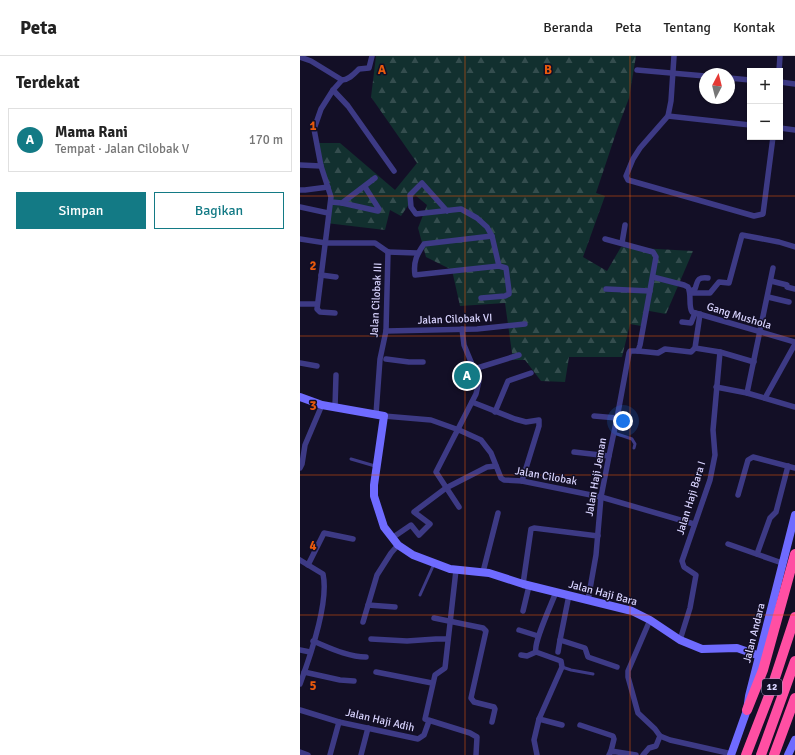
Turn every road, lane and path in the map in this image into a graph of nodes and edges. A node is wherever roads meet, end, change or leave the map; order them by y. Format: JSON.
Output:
{"nodes":[{"id":1,"x":372,"y":56,"type":"edge"},
{"id":2,"x":674,"y":56,"type":"edge"},
{"id":3,"x":780,"y":56,"type":"edge"},
{"id":4,"x":300,"y":57,"type":"edge"},
{"id":5,"x":779,"y":68,"type":"edge"},
{"id":6,"x":637,"y":70,"type":"dead end"},
{"id":7,"x":673,"y":73,"type":"junction"},
{"id":8,"x":699,"y":75,"type":"edge"},
{"id":9,"x":735,"y":79,"type":"edge"},
{"id":10,"x":342,"y":80,"type":"junction"},
{"id":11,"x":747,"y":80,"type":"edge"},
{"id":12,"x":783,"y":82,"type":"edge"},
{"id":13,"x":795,"y":84,"type":"edge"},
{"id":14,"x":333,"y":90,"type":"junction"},
{"id":15,"x":668,"y":116,"type":"junction"},
{"id":16,"x":747,"y":125,"type":"edge"},
{"id":17,"x":783,"y":128,"type":"edge"},
{"id":18,"x":795,"y":130,"type":"edge"},
{"id":19,"x":773,"y":140,"type":"edge"},
{"id":20,"x":300,"y":165,"type":"edge"},
{"id":21,"x":321,"y":166,"type":"junction"},
{"id":22,"x":394,"y":171,"type":"dead end"},
{"id":23,"x":375,"y":178,"type":"dead end"},
{"id":24,"x":328,"y":187,"type":"junction"},
{"id":25,"x":365,"y":187,"type":"junction"},
{"id":26,"x":300,"y":190,"type":"edge"},
{"id":27,"x":330,"y":202,"type":"junction"},
{"id":28,"x":342,"y":203,"type":"junction"},
{"id":29,"x":300,"y":207,"type":"edge"},
{"id":30,"x":447,"y":211,"type":"junction"},
{"id":31,"x":328,"y":213,"type":"junction"},
{"id":32,"x":625,"y":225,"type":"dead end"},
{"id":33,"x":492,"y":236,"type":"junction"},
{"id":34,"x":300,"y":239,"type":"edge"},
{"id":35,"x":605,"y":239,"type":"dead end"},
{"id":36,"x":326,"y":243,"type":"junction"},
{"id":37,"x":622,"y":243,"type":"junction"},
{"id":38,"x":795,"y":247,"type":"edge"},
{"id":39,"x":388,"y":252,"type":"junction"},
{"id":40,"x":417,"y":253,"type":"junction"},
{"id":41,"x":499,"y":266,"type":"junction"},
{"id":42,"x":773,"y":268,"type":"dead end"},
{"id":43,"x":321,"y":275,"type":"junction"},
{"id":44,"x":336,"y":277,"type":"dead end"},
{"id":45,"x":652,"y":277,"type":"junction"},
{"id":46,"x":708,"y":278,"type":"dead end"},
{"id":47,"x":771,"y":281,"type":"junction"},
{"id":48,"x":606,"y":289,"type":"dead end"},
{"id":49,"x":795,"y":289,"type":"edge"},
{"id":50,"x":650,"y":291,"type":"junction"},
{"id":51,"x":691,"y":292,"type":"junction"},
{"id":52,"x":768,"y":297,"type":"junction"},
{"id":53,"x":481,"y":298,"type":"dead end"},
{"id":54,"x":789,"y":302,"type":"dead end"},
{"id":55,"x":300,"y":304,"type":"edge"},
{"id":56,"x":317,"y":304,"type":"junction"},
{"id":57,"x":335,"y":312,"type":"dead end"},
{"id":58,"x":697,"y":313,"type":"junction"},
{"id":59,"x":682,"y":322,"type":"dead end"},
{"id":60,"x":525,"y":324,"type":"dead end"},
{"id":61,"x":462,"y":329,"type":"junction"},
{"id":62,"x":386,"y":331,"type":"junction"},
{"id":63,"x":760,"y":333,"type":"junction"},
{"id":64,"x":795,"y":343,"type":"edge"},
{"id":65,"x":695,"y":348,"type":"junction"},
{"id":66,"x":638,"y":351,"type":"junction"},
{"id":67,"x":720,"y":352,"type":"junction"},
{"id":68,"x":516,"y":356,"type":"dead end"},
{"id":69,"x":382,"y":359,"type":"junction"},
{"id":70,"x":424,"y":362,"type":"dead end"},
{"id":71,"x":754,"y":362,"type":"junction"},
{"id":72,"x":300,"y":363,"type":"edge"},
{"id":73,"x":317,"y":366,"type":"dead end"},
{"id":74,"x":474,"y":369,"type":"junction"},
{"id":75,"x":531,"y":373,"type":"dead end"},
{"id":76,"x":336,"y":374,"type":"dead end"},
{"id":77,"x":716,"y":387,"type":"junction"},
{"id":78,"x":747,"y":393,"type":"junction"},
{"id":79,"x":300,"y":398,"type":"edge"},
{"id":80,"x":765,"y":398,"type":"junction"},
{"id":81,"x":472,"y":402,"type":"junction"},
{"id":82,"x":322,"y":405,"type":"junction"},
{"id":83,"x":335,"y":407,"type":"junction"},
{"id":84,"x":795,"y":407,"type":"edge"},
{"id":85,"x":495,"y":412,"type":"junction"},
{"id":86,"x":380,"y":415,"type":"junction"},
{"id":87,"x":594,"y":416,"type":"dead end"},
{"id":88,"x":617,"y":418,"type":"junction"},
{"id":89,"x":458,"y":430,"type":"junction"},
{"id":90,"x":614,"y":433,"type":"junction"},
{"id":91,"x":634,"y":448,"type":"dead end"},
{"id":92,"x":574,"y":452,"type":"dead end"},
{"id":93,"x":608,"y":456,"type":"junction"},
{"id":94,"x":351,"y":459,"type":"dead end"},
{"id":95,"x":377,"y":466,"type":"junction"},
{"id":96,"x":496,"y":466,"type":"junction"},
{"id":97,"x":788,"y":466,"type":"junction"},
{"id":98,"x":300,"y":468,"type":"edge"},
{"id":99,"x":795,"y":468,"type":"edge"},
{"id":100,"x":522,"y":482,"type":"junction"},
{"id":101,"x":446,"y":488,"type":"junction"},
{"id":102,"x":738,"y":495,"type":"dead end"},
{"id":103,"x":601,"y":497,"type":"junction"},
{"id":104,"x":459,"y":506,"type":"dead end"},
{"id":105,"x":498,"y":513,"type":"dead end"},
{"id":106,"x":795,"y":515,"type":"edge"},
{"id":107,"x":694,"y":524,"type":"junction"},
{"id":108,"x":598,"y":536,"type":"junction"},
{"id":109,"x":392,"y":538,"type":"junction"},
{"id":110,"x":353,"y":539,"type":"dead end"},
{"id":111,"x":728,"y":544,"type":"dead end"},
{"id":112,"x":398,"y":545,"type":"junction"},
{"id":113,"x":757,"y":554,"type":"junction"},
{"id":114,"x":795,"y":554,"type":"edge"},
{"id":115,"x":300,"y":560,"type":"edge"},
{"id":116,"x":782,"y":563,"type":"junction"},
{"id":117,"x":308,"y":564,"type":"junction"},
{"id":118,"x":434,"y":564,"type":"junction"},
{"id":119,"x":456,"y":570,"type":"junction"},
{"id":120,"x":483,"y":572,"type":"junction"},
{"id":121,"x":526,"y":585,"type":"junction"},
{"id":122,"x":556,"y":592,"type":"junction"},
{"id":123,"x":420,"y":595,"type":"dead end"},
{"id":124,"x":569,"y":595,"type":"junction"},
{"id":125,"x":588,"y":600,"type":"junction"},
{"id":126,"x":368,"y":605,"type":"junction"},
{"id":127,"x":395,"y":607,"type":"dead end"},
{"id":128,"x":523,"y":611,"type":"dead end"},
{"id":129,"x":795,"y":617,"type":"edge"},
{"id":130,"x":434,"y":618,"type":"dead end"},
{"id":131,"x":650,"y":620,"type":"junction"},
{"id":132,"x":363,"y":622,"type":"dead end"},
{"id":133,"x":449,"y":622,"type":"junction"},
{"id":134,"x":519,"y":630,"type":"dead end"},
{"id":135,"x":538,"y":636,"type":"junction"},
{"id":136,"x":371,"y":639,"type":"dead end"},
{"id":137,"x":448,"y":640,"type":"junction"},
{"id":138,"x":560,"y":640,"type":"junction"},
{"id":139,"x":680,"y":640,"type":"junction"},
{"id":140,"x":314,"y":641,"type":"junction"},
{"id":141,"x":300,"y":650,"type":"edge"},
{"id":142,"x":310,"y":652,"type":"junction"},
{"id":143,"x":536,"y":652,"type":"junction"},
{"id":144,"x":558,"y":652,"type":"dead end"},
{"id":145,"x":521,"y":656,"type":"dead end"},
{"id":146,"x":760,"y":656,"type":"junction"},
{"id":147,"x":366,"y":657,"type":"dead end"},
{"id":148,"x":795,"y":661,"type":"edge"},
{"id":149,"x":562,"y":667,"type":"junction"},
{"id":150,"x":617,"y":667,"type":"dead end"},
{"id":151,"x":376,"y":672,"type":"dead end"},
{"id":152,"x":303,"y":673,"type":"edge"},
{"id":153,"x":593,"y":674,"type":"dead end"},
{"id":154,"x":354,"y":681,"type":"dead end"},
{"id":155,"x":432,"y":683,"type":"junction"},
{"id":156,"x":300,"y":684,"type":"edge"},
{"id":157,"x":795,"y":698,"type":"edge"},
{"id":158,"x":300,"y":710,"type":"edge"},
{"id":159,"x":747,"y":710,"type":"junction"},
{"id":160,"x":539,"y":719,"type":"junction"},
{"id":161,"x":429,"y":721,"type":"junction"},
{"id":162,"x":339,"y":722,"type":"junction"},
{"id":163,"x":492,"y":722,"type":"dead end"},
{"id":164,"x":562,"y":725,"type":"dead end"},
{"id":165,"x":580,"y":725,"type":"dead end"},
{"id":166,"x":368,"y":728,"type":"junction"},
{"id":167,"x":660,"y":736,"type":"junction"},
{"id":168,"x":795,"y":740,"type":"edge"},
{"id":169,"x":300,"y":752,"type":"edge"},
{"id":170,"x":610,"y":753,"type":"edge"},
{"id":171,"x":308,"y":755,"type":"edge"},
{"id":172,"x":330,"y":755,"type":"edge"},
{"id":173,"x":361,"y":755,"type":"edge"},
{"id":174,"x":476,"y":755,"type":"edge"},
{"id":175,"x":537,"y":755,"type":"edge"},
{"id":176,"x":636,"y":755,"type":"edge"},
{"id":177,"x":643,"y":755,"type":"edge"},
{"id":178,"x":732,"y":755,"type":"edge"},
{"id":179,"x":746,"y":755,"type":"edge"},
{"id":180,"x":761,"y":755,"type":"edge"},
{"id":181,"x":774,"y":755,"type":"edge"},
{"id":182,"x":788,"y":755,"type":"edge"}],
"edges":[{"from":1,"to":10,"type":"street"},
{"from":2,"to":7,"type":"street"},
{"from":3,"to":5,"type":"street"},
{"from":4,"to":10,"type":"street"},
{"from":6,"to":7,"type":"street"},
{"from":7,"to":8,"type":"street"},
{"from":7,"to":15,"type":"street"},
{"from":9,"to":11,"type":"street"},
{"from":10,"to":14,"type":"street"},
{"from":12,"to":13,"type":"street"},
{"from":14,"to":21,"type":"street"},
{"from":14,"to":22,"type":"street"},
{"from":15,"to":16,"type":"street"},
{"from":15,"to":19,"type":"street"},
{"from":17,"to":18,"type":"street"},
{"from":20,"to":21,"type":"street"},
{"from":21,"to":24,"type":"street"},
{"from":23,"to":25,"type":"street"},
{"from":24,"to":26,"type":"street"},
{"from":24,"to":27,"type":"street"},
{"from":25,"to":28,"type":"street"},
{"from":25,"to":28,"type":"street"},
{"from":27,"to":28,"type":"street"},
{"from":27,"to":31,"type":"street"},
{"from":29,"to":31,"type":"street"},
{"from":30,"to":30,"type":"street"},
{"from":30,"to":33,"type":"street"},
{"from":31,"to":36,"type":"street"},
{"from":32,"to":37,"type":"street"},
{"from":33,"to":40,"type":"street"},
{"from":33,"to":41,"type":"street"},
{"from":34,"to":36,"type":"street","name":"Jalan Cilobak III"},
{"from":35,"to":37,"type":"street"},
{"from":36,"to":39,"type":"street","name":"Jalan Cilobak III"},
{"from":36,"to":43,"type":"street"},
{"from":37,"to":45,"type":"street"},
{"from":38,"to":51,"type":"street"},
{"from":39,"to":40,"type":"street"},
{"from":39,"to":62,"type":"street","name":"Jalan Cilobak III"},
{"from":40,"to":41,"type":"street"},
{"from":41,"to":53,"type":"street"},
{"from":42,"to":47,"type":"street"},
{"from":43,"to":44,"type":"street"},
{"from":43,"to":56,"type":"street"},
{"from":45,"to":50,"type":"street"},
{"from":45,"to":51,"type":"street"},
{"from":46,"to":51,"type":"street"},
{"from":47,"to":49,"type":"street"},
{"from":47,"to":52,"type":"street"},
{"from":48,"to":50,"type":"street"},
{"from":50,"to":66,"type":"street"},
{"from":51,"to":58,"type":"street","name":"Gang Mushola"},
{"from":52,"to":54,"type":"street"},
{"from":52,"to":63,"type":"street"},
{"from":55,"to":56,"type":"street"},
{"from":56,"to":57,"type":"street"},
{"from":58,"to":59,"type":"street"},
{"from":58,"to":63,"type":"street","name":"Gang Mushola"},
{"from":58,"to":65,"type":"street"},
{"from":60,"to":61,"type":"street","name":"Jalan Cilobak VI"},
{"from":61,"to":62,"type":"street","name":"Jalan Cilobak VI"},
{"from":61,"to":74,"type":"street"},
{"from":62,"to":69,"type":"street","name":"Jalan Cilobak III"},
{"from":63,"to":64,"type":"street","name":"Gang Mushola"},
{"from":63,"to":71,"type":"street"},
{"from":64,"to":80,"type":"street"},
{"from":65,"to":66,"type":"street"},
{"from":65,"to":67,"type":"street"},
{"from":66,"to":88,"type":"street","name":"Jalan Haji Jeman"},
{"from":67,"to":71,"type":"street"},
{"from":67,"to":77,"type":"street","name":"Jalan Haji Bara I"},
{"from":68,"to":74,"type":"street"},
{"from":69,"to":70,"type":"street"},
{"from":69,"to":86,"type":"street","name":"Jalan Cilobak III"},
{"from":71,"to":78,"type":"street"},
{"from":72,"to":73,"type":"street"},
{"from":74,"to":81,"type":"street"},
{"from":75,"to":85,"type":"street"},
{"from":76,"to":83,"type":"street"},
{"from":77,"to":78,"type":"street"},
{"from":77,"to":107,"type":"street","name":"Jalan Haji Bara I"},
{"from":78,"to":80,"type":"street"},
{"from":79,"to":82,"type":"street","name":"Jalan Cilobak"},
{"from":80,"to":84,"type":"street"},
{"from":81,"to":85,"type":"street"},
{"from":81,"to":89,"type":"street"},
{"from":82,"to":83,"type":"street","name":"Jalan Cilobak"},
{"from":82,"to":98,"type":"street"},
{"from":83,"to":86,"type":"street","name":"Jalan Cilobak"},
{"from":85,"to":100,"type":"street"},
{"from":86,"to":89,"type":"street","name":"Jalan Cilobak"},
{"from":86,"to":95,"type":"street","name":"Jalan Haji Bara"},
{"from":87,"to":88,"type":"street"},
{"from":88,"to":90,"type":"street","name":"Jalan Haji Jeman"},
{"from":89,"to":96,"type":"street","name":"Jalan Cilobak"},
{"from":89,"to":101,"type":"street"},
{"from":90,"to":91,"type":"lane"},
{"from":90,"to":93,"type":"street","name":"Jalan Haji Jeman"},
{"from":92,"to":93,"type":"street"},
{"from":93,"to":103,"type":"street","name":"Jalan Haji Jeman"},
{"from":94,"to":95,"type":"lane"},
{"from":95,"to":109,"type":"street","name":"Jalan Haji Bara"},
{"from":96,"to":100,"type":"street","name":"Jalan Cilobak"},
{"from":96,"to":101,"type":"street"},
{"from":97,"to":99,"type":"street"},
{"from":97,"to":102,"type":"street"},
{"from":97,"to":113,"type":"street"},
{"from":100,"to":103,"type":"street","name":"Jalan Cilobak"},
{"from":101,"to":104,"type":"street"},
{"from":101,"to":109,"type":"street"},
{"from":103,"to":107,"type":"street","name":"Jalan Cilobak"},
{"from":103,"to":108,"type":"street","name":"Jalan Haji Jeman"},
{"from":105,"to":120,"type":"street"},
{"from":106,"to":116,"type":"street","name":"Jalan Andara"},
{"from":107,"to":139,"type":"street","name":"Jalan Haji Bara I"},
{"from":108,"to":121,"type":"street"},
{"from":108,"to":125,"type":"street","name":"Jalan Haji Jeman"},
{"from":109,"to":112,"type":"street","name":"Jalan Haji Bara"},
{"from":110,"to":117,"type":"street"},
{"from":111,"to":113,"type":"street"},
{"from":112,"to":118,"type":"street","name":"Jalan Haji Bara"},
{"from":112,"to":126,"type":"street"},
{"from":113,"to":116,"type":"street"},
{"from":114,"to":159,"type":"highway"},
{"from":115,"to":117,"type":"street"},
{"from":116,"to":146,"type":"street","name":"Jalan Andara"},
{"from":117,"to":140,"type":"street"},
{"from":118,"to":119,"type":"street","name":"Jalan Haji Bara"},
{"from":118,"to":123,"type":"lane"},
{"from":119,"to":120,"type":"street","name":"Jalan Haji Bara"},
{"from":119,"to":133,"type":"street","name":"Jalan Haji Adih"},
{"from":120,"to":121,"type":"street","name":"Jalan Haji Bara"},
{"from":121,"to":122,"type":"street","name":"Jalan Haji Bara"},
{"from":121,"to":128,"type":"street"},
{"from":122,"to":124,"type":"street","name":"Jalan Haji Bara"},
{"from":122,"to":135,"type":"street"},
{"from":124,"to":125,"type":"street","name":"Jalan Haji Bara"},
{"from":124,"to":138,"type":"street"},
{"from":125,"to":131,"type":"street","name":"Jalan Haji Bara"},
{"from":126,"to":127,"type":"street"},
{"from":126,"to":132,"type":"street"},
{"from":129,"to":179,"type":"highway","number":"12"},
{"from":130,"to":133,"type":"street"},
{"from":131,"to":139,"type":"street","name":"Jalan Haji Bara"},
{"from":131,"to":167,"type":"street"},
{"from":133,"to":137,"type":"street","name":"Jalan Haji Adih"},
{"from":133,"to":163,"type":"street"},
{"from":134,"to":135,"type":"street"},
{"from":135,"to":143,"type":"street"},
{"from":136,"to":137,"type":"street"},
{"from":137,"to":155,"type":"street","name":"Jalan Haji Adih"},
{"from":138,"to":144,"type":"street"},
{"from":138,"to":150,"type":"street"},
{"from":139,"to":146,"type":"street","name":"Jalan Haji Bara"},
{"from":140,"to":142,"type":"street"},
{"from":140,"to":147,"type":"street"},
{"from":141,"to":142,"type":"street"},
{"from":142,"to":152,"type":"street"},
{"from":143,"to":145,"type":"street"},
{"from":143,"to":149,"type":"street"},
{"from":146,"to":159,"type":"street","name":"Jalan Andara"},
{"from":148,"to":180,"type":"highway","number":"12"},
{"from":149,"to":153,"type":"lane"},
{"from":149,"to":160,"type":"street"},
{"from":151,"to":155,"type":"street"},
{"from":152,"to":154,"type":"street"},
{"from":152,"to":156,"type":"street"},
{"from":155,"to":161,"type":"street","name":"Jalan Haji Adih"},
{"from":157,"to":181,"type":"highway"},
{"from":158,"to":162,"type":"street","name":"Jalan Haji Adih"},
{"from":159,"to":178,"type":"street","name":"Jalan Andara"},
{"from":160,"to":164,"type":"street"},
{"from":160,"to":175,"type":"street"},
{"from":161,"to":166,"type":"street","name":"Jalan Haji Adih"},
{"from":161,"to":174,"type":"street"},
{"from":162,"to":166,"type":"street","name":"Jalan Haji Adih"},
{"from":162,"to":172,"type":"street"},
{"from":165,"to":170,"type":"street"},
{"from":166,"to":173,"type":"street"},
{"from":167,"to":177,"type":"street"},
{"from":167,"to":178,"type":"street"},
{"from":168,"to":182,"type":"street"},
{"from":169,"to":171,"type":"street"},
{"from":170,"to":176,"type":"street"}]}
